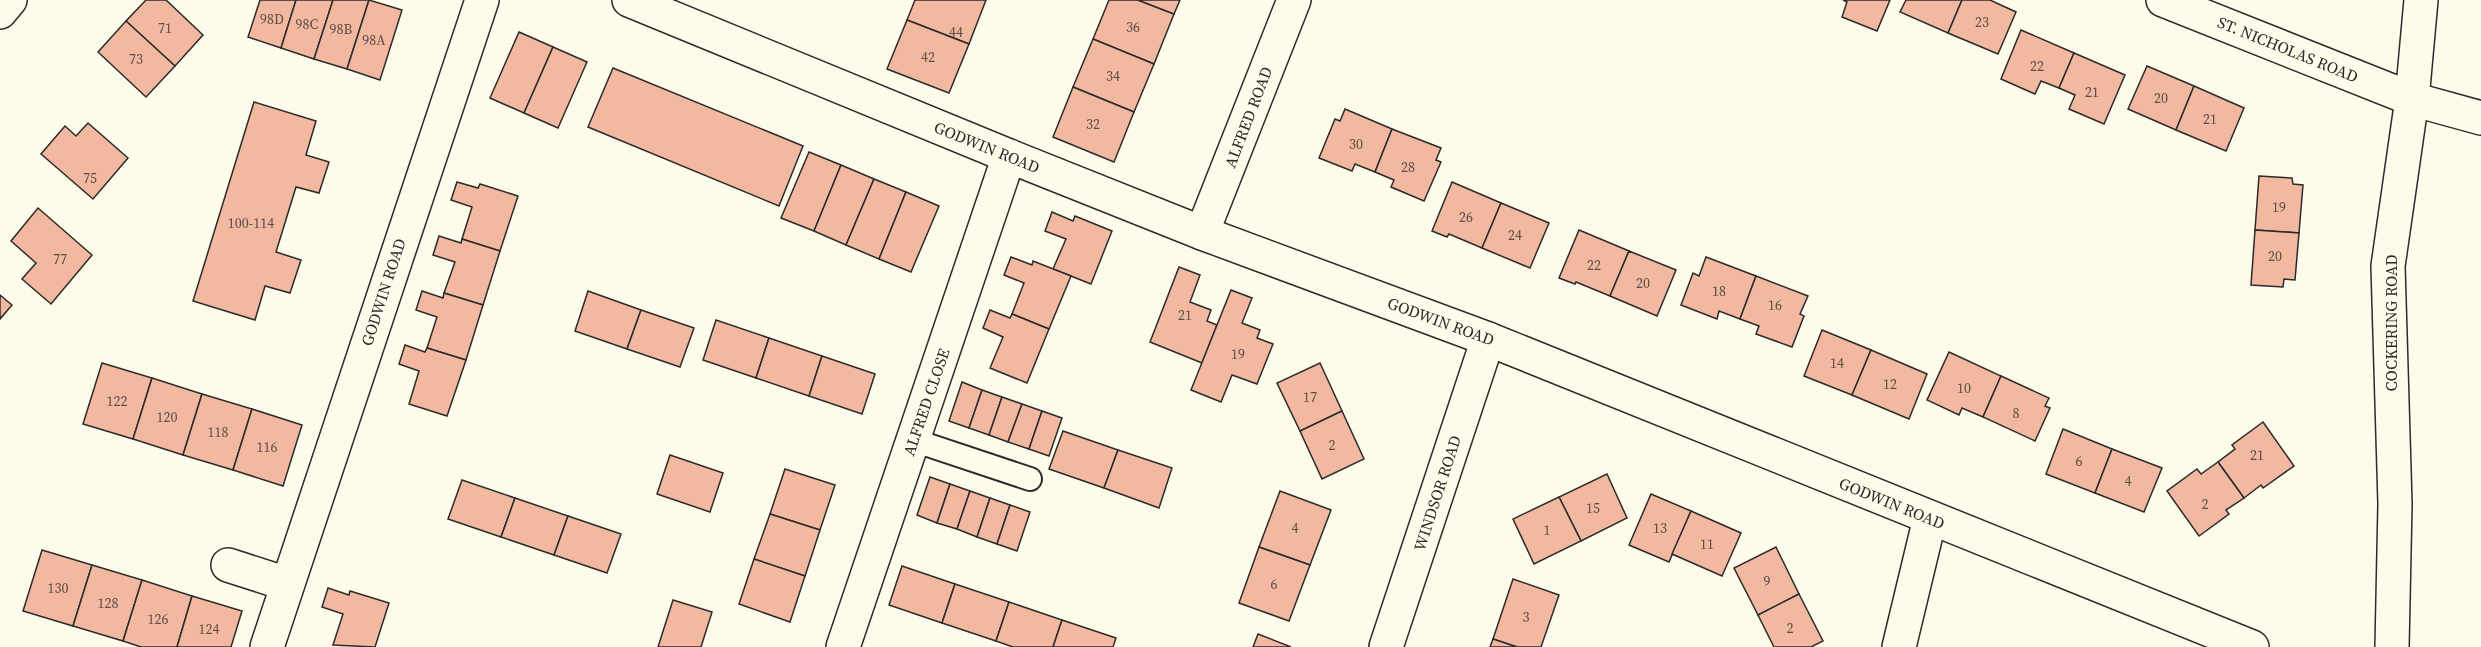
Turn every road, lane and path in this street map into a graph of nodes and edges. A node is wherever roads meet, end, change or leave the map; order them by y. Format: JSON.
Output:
{"nodes":[{"id":1,"x":10,"y":0,"type":"edge"},
{"id":2,"x":482,"y":0,"type":"edge"},
{"id":3,"x":629,"y":0,"type":"edge"},
{"id":4,"x":1294,"y":0,"type":"edge"},
{"id":5,"x":2163,"y":0,"type":"edge"},
{"id":6,"x":2421,"y":0,"type":"edge"},
{"id":7,"x":0,"y":12,"type":"edge"},
{"id":8,"x":2412,"y":99,"type":"junction"},
{"id":9,"x":2481,"y":118,"type":"edge"},
{"id":10,"x":1009,"y":156,"type":"junction"},
{"id":11,"x":1202,"y":233,"type":"junction"},
{"id":12,"x":1488,"y":339,"type":"junction"},
{"id":13,"x":913,"y":440,"type":"junction"},
{"id":14,"x":1030,"y":479,"type":"dead end"},
{"id":15,"x":1930,"y":518,"type":"junction"},
{"id":16,"x":228,"y":565,"type":"dead end"},
{"id":17,"x":287,"y":584,"type":"junction"},
{"id":18,"x":267,"y":647,"type":"edge"},
{"id":19,"x":843,"y":647,"type":"edge"},
{"id":20,"x":1386,"y":647,"type":"edge"},
{"id":21,"x":1899,"y":647,"type":"edge"},
{"id":22,"x":2252,"y":647,"type":"edge"},
{"id":23,"x":2392,"y":647,"type":"edge"}],
"edges":[{"from":1,"to":7,"type":"main road"},
{"from":2,"to":17,"type":"main road","name":"GODWIN ROAD"},
{"from":3,"to":10,"type":"main road","name":"GODWIN ROAD"},
{"from":4,"to":11,"type":"main road","name":"ALFRED ROAD"},
{"from":5,"to":8,"type":"main road","name":"ST. NICHOLAS ROAD"},
{"from":6,"to":8,"type":"main road","name":"COCKERING ROAD"},
{"from":8,"to":9,"type":"main road","name":"ST. NICHOLAS ROAD"},
{"from":8,"to":23,"type":"main road","name":"COCKERING ROAD"},
{"from":10,"to":11,"type":"main road","name":"GODWIN ROAD"},
{"from":10,"to":13,"type":"main road","name":"ALFRED CLOSE"},
{"from":11,"to":12,"type":"main road","name":"GODWIN ROAD"},
{"from":12,"to":15,"type":"main road","name":"GODWIN ROAD"},
{"from":12,"to":20,"type":"main road","name":"WINDSOR ROAD"},
{"from":13,"to":14,"type":"lane"},
{"from":13,"to":19,"type":"main road","name":"ALFRED CLOSE"},
{"from":15,"to":21,"type":"main road"},
{"from":15,"to":22,"type":"main road","name":"GODWIN ROAD"},
{"from":16,"to":17,"type":"main road"},
{"from":17,"to":18,"type":"main road","name":"GODWIN ROAD"}]}
